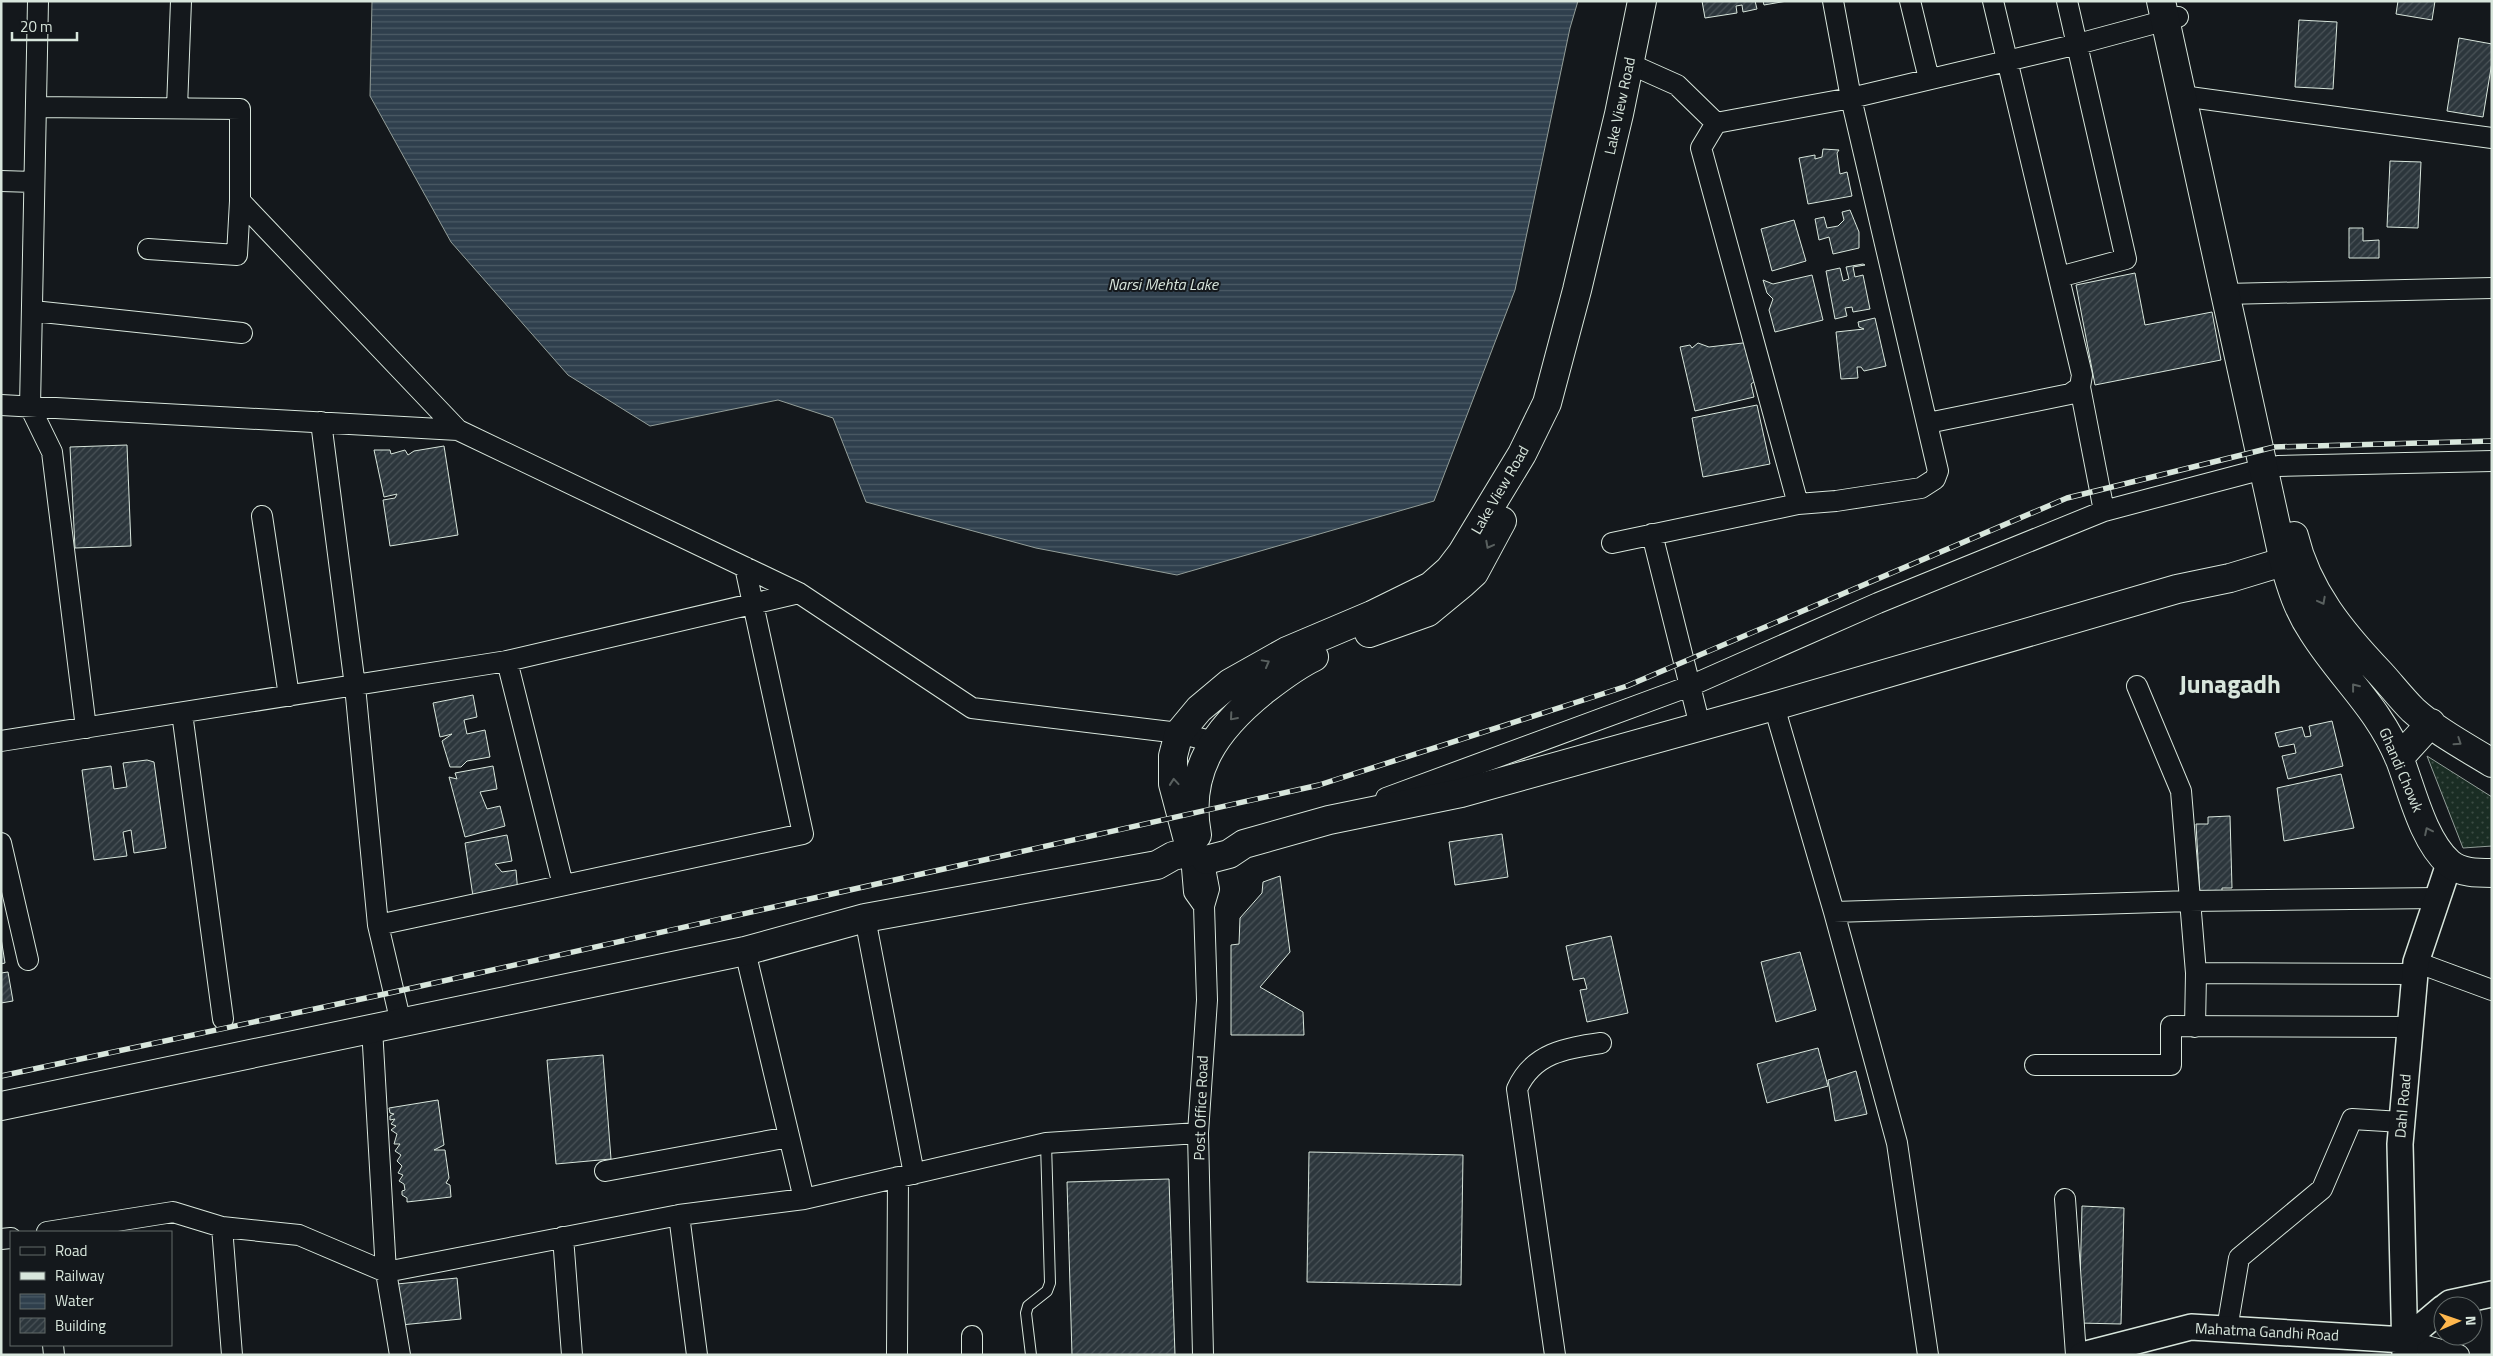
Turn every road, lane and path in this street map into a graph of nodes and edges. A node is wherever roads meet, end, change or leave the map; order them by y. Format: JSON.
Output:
{"nodes":[{"id":1,"x":38,"y":1,"type":"edge"},
{"id":2,"x":181,"y":1,"type":"edge"},
{"id":3,"x":1642,"y":1,"type":"edge"},
{"id":4,"x":1660,"y":1,"type":"edge"},
{"id":5,"x":1833,"y":1,"type":"edge"},
{"id":6,"x":1910,"y":1,"type":"edge"},
{"id":7,"x":1993,"y":1,"type":"edge"},
{"id":8,"x":2067,"y":1,"type":"edge"},
{"id":9,"x":2170,"y":10,"type":"edge"},
{"id":10,"x":2078,"y":44,"type":"junction"},
{"id":11,"x":2008,"y":61,"type":"junction"},
{"id":12,"x":1638,"y":67,"type":"junction"},
{"id":13,"x":1929,"y":79,"type":"junction"},
{"id":14,"x":2188,"y":97,"type":"junction"},
{"id":15,"x":1851,"y":98,"type":"junction"},
{"id":16,"x":36,"y":107,"type":"junction"},
{"id":17,"x":177,"y":108,"type":"junction"},
{"id":18,"x":1716,"y":122,"type":"junction"},
{"id":19,"x":2492,"y":138,"type":"edge"},
{"id":20,"x":1,"y":181,"type":"edge"},
{"id":21,"x":34,"y":182,"type":"junction"},
{"id":22,"x":240,"y":202,"type":"junction"},
{"id":23,"x":148,"y":249,"type":"dead end"},
{"id":24,"x":2059,"y":277,"type":"junction"},
{"id":25,"x":2492,"y":288,"type":"edge"},
{"id":26,"x":2231,"y":294,"type":"junction"},
{"id":27,"x":33,"y":311,"type":"junction"},
{"id":28,"x":242,"y":333,"type":"dead end"},
{"id":29,"x":2080,"y":387,"type":"junction"},
{"id":30,"x":1,"y":405,"type":"edge"},
{"id":31,"x":30,"y":407,"type":"junction"},
{"id":32,"x":320,"y":422,"type":"junction"},
{"id":33,"x":1928,"y":423,"type":"junction"},
{"id":34,"x":458,"y":430,"type":"junction"},
{"id":35,"x":2492,"y":461,"type":"edge"},
{"id":36,"x":2271,"y":468,"type":"junction"},
{"id":37,"x":1798,"y":504,"type":"junction"},
{"id":38,"x":2104,"y":511,"type":"junction"},
{"id":39,"x":262,"y":516,"type":"dead end"},
{"id":40,"x":1652,"y":534,"type":"junction"},
{"id":41,"x":1612,"y":543,"type":"dead end"},
{"id":42,"x":2292,"y":560,"type":"junction"},
{"id":43,"x":745,"y":567,"type":"junction"},
{"id":44,"x":799,"y":593,"type":"junction"},
{"id":45,"x":753,"y":602,"type":"junction"},
{"id":46,"x":507,"y":661,"type":"junction"},
{"id":47,"x":355,"y":686,"type":"junction"},
{"id":48,"x":1690,"y":686,"type":"junction"},
{"id":49,"x":2137,"y":686,"type":"dead end"},
{"id":50,"x":289,"y":696,"type":"junction"},
{"id":51,"x":1774,"y":706,"type":"junction"},
{"id":52,"x":182,"y":713,"type":"junction"},
{"id":53,"x":2431,"y":723,"type":"junction"},
{"id":54,"x":1700,"y":726,"type":"junction"},
{"id":55,"x":86,"y":728,"type":"junction"},
{"id":56,"x":1179,"y":733,"type":"junction"},
{"id":57,"x":1,"y":741,"type":"edge"},
{"id":58,"x":1214,"y":742,"type":"junction"},
{"id":59,"x":2399,"y":758,"type":"junction"},
{"id":60,"x":2492,"y":763,"type":"edge"},
{"id":61,"x":1328,"y":820,"type":"junction"},
{"id":62,"x":1,"y":843,"type":"edge"},
{"id":63,"x":1195,"y":854,"type":"junction"},
{"id":64,"x":2449,"y":864,"type":"junction"},
{"id":65,"x":2492,"y":874,"type":"edge"},
{"id":66,"x":563,"y":886,"type":"junction"},
{"id":67,"x":2437,"y":898,"type":"junction"},
{"id":68,"x":2190,"y":901,"type":"junction"},
{"id":69,"x":1834,"y":912,"type":"junction"},
{"id":70,"x":865,"y":918,"type":"junction"},
{"id":71,"x":378,"y":925,"type":"junction"},
{"id":72,"x":745,"y":951,"type":"junction"},
{"id":73,"x":28,"y":960,"type":"dead end"},
{"id":74,"x":2416,"y":968,"type":"junction"},
{"id":75,"x":2196,"y":973,"type":"junction"},
{"id":76,"x":2492,"y":990,"type":"edge"},
{"id":77,"x":223,"y":1019,"type":"dead end"},
{"id":78,"x":401,"y":1023,"type":"junction"},
{"id":79,"x":2196,"y":1026,"type":"junction"},
{"id":80,"x":2410,"y":1027,"type":"junction"},
{"id":81,"x":372,"y":1028,"type":"junction"},
{"id":82,"x":1602,"y":1043,"type":"dead end"},
{"id":83,"x":2035,"y":1065,"type":"dead end"},
{"id":84,"x":1,"y":1106,"type":"edge"},
{"id":85,"x":2402,"y":1122,"type":"junction"},
{"id":86,"x":1198,"y":1133,"type":"junction"},
{"id":87,"x":790,"y":1138,"type":"junction"},
{"id":88,"x":1046,"y":1143,"type":"junction"},
{"id":89,"x":605,"y":1171,"type":"dead end"},
{"id":90,"x":906,"y":1176,"type":"junction"},
{"id":91,"x":804,"y":1199,"type":"junction"},
{"id":92,"x":2065,"y":1199,"type":"dead end"},
{"id":93,"x":679,"y":1215,"type":"junction"},
{"id":94,"x":222,"y":1227,"type":"junction"},
{"id":95,"x":53,"y":1231,"type":"edge"},
{"id":96,"x":563,"y":1237,"type":"junction"},
{"id":97,"x":386,"y":1272,"type":"junction"},
{"id":98,"x":2433,"y":1319,"type":"edge"},
{"id":99,"x":2227,"y":1329,"type":"junction"},
{"id":100,"x":2405,"y":1348,"type":"edge"},
{"id":101,"x":232,"y":1355,"type":"edge"},
{"id":102,"x":400,"y":1355,"type":"edge"},
{"id":103,"x":572,"y":1355,"type":"edge"},
{"id":104,"x":697,"y":1355,"type":"edge"},
{"id":105,"x":897,"y":1355,"type":"edge"},
{"id":106,"x":1031,"y":1355,"type":"edge"},
{"id":107,"x":1203,"y":1355,"type":"edge"},
{"id":108,"x":1555,"y":1355,"type":"edge"},
{"id":109,"x":1928,"y":1355,"type":"edge"},
{"id":110,"x":2076,"y":1355,"type":"edge"},
{"id":111,"x":2082,"y":1355,"type":"edge"},
{"id":112,"x":2460,"y":1355,"type":"edge"}],
"edges":[{"from":1,"to":16,"type":"street"},
{"from":2,"to":17,"type":"street"},
{"from":3,"to":12,"type":"main road","name":"Lake View Road"},
{"from":4,"to":12,"type":"main road","name":"Lake View Road"},
{"from":5,"to":15,"type":"street"},
{"from":6,"to":13,"type":"street"},
{"from":7,"to":11,"type":"street"},
{"from":8,"to":10,"type":"street"},
{"from":9,"to":10,"type":"street"},
{"from":9,"to":14,"type":"main road"},
{"from":10,"to":11,"type":"street"},
{"from":10,"to":24,"type":"street"},
{"from":11,"to":13,"type":"street"},
{"from":11,"to":24,"type":"street"},
{"from":12,"to":18,"type":"street"},
{"from":56,"to":12,"type":"main road","name":"Lake View Road","one_way":true},
{"from":12,"to":58,"type":"main road","name":"Lake View Road","one_way":true},
{"from":13,"to":15,"type":"street"},
{"from":14,"to":19,"type":"street"},
{"from":14,"to":26,"type":"main road"},
{"from":15,"to":18,"type":"street"},
{"from":15,"to":33,"type":"street"},
{"from":16,"to":17,"type":"street"},
{"from":16,"to":21,"type":"street"},
{"from":17,"to":22,"type":"street"},
{"from":18,"to":37,"type":"street"},
{"from":20,"to":21,"type":"street"},
{"from":21,"to":27,"type":"street"},
{"from":22,"to":23,"type":"street"},
{"from":22,"to":34,"type":"street"},
{"from":24,"to":29,"type":"street"},
{"from":25,"to":26,"type":"street"},
{"from":26,"to":36,"type":"main road"},
{"from":27,"to":28,"type":"street"},
{"from":27,"to":31,"type":"street"},
{"from":29,"to":33,"type":"street"},
{"from":29,"to":38,"type":"street"},
{"from":30,"to":31,"type":"street"},
{"from":31,"to":32,"type":"street"},
{"from":31,"to":55,"type":"street"},
{"from":32,"to":34,"type":"street"},
{"from":32,"to":47,"type":"street"},
{"from":33,"to":37,"type":"street"},
{"from":34,"to":43,"type":"street"},
{"from":35,"to":36,"type":"street"},
{"from":36,"to":38,"type":"street"},
{"from":36,"to":42,"type":"main road"},
{"from":37,"to":40,"type":"street"},
{"from":38,"to":48,"type":"street"},
{"from":39,"to":50,"type":"street"},
{"from":40,"to":41,"type":"street"},
{"from":40,"to":48,"type":"street"},
{"from":42,"to":51,"type":"main road"},
{"from":42,"to":53,"type":"main road","one_way":true},
{"from":59,"to":42,"type":"main road","name":"Ghandi Chowk","one_way":true},
{"from":43,"to":44,"type":"street"},
{"from":43,"to":45,"type":"street"},
{"from":44,"to":45,"type":"street"},
{"from":44,"to":56,"type":"street"},
{"from":45,"to":46,"type":"street"},
{"from":45,"to":66,"type":"street"},
{"from":46,"to":47,"type":"street"},
{"from":46,"to":66,"type":"street"},
{"from":47,"to":50,"type":"street"},
{"from":47,"to":71,"type":"street"},
{"from":48,"to":54,"type":"street"},
{"from":48,"to":61,"type":"street"},
{"from":49,"to":68,"type":"street"},
{"from":50,"to":52,"type":"street"},
{"from":51,"to":54,"type":"main road"},
{"from":51,"to":69,"type":"street"},
{"from":52,"to":55,"type":"street"},
{"from":52,"to":77,"type":"street"},
{"from":53,"to":59,"type":"main road"},
{"from":53,"to":60,"type":"main road","one_way":true},
{"from":54,"to":61,"type":"main road"},
{"from":55,"to":57,"type":"street"},
{"from":56,"to":58,"type":"street"},
{"from":63,"to":56,"type":"main road","name":"Lake View Road","one_way":true},
{"from":58,"to":63,"type":"main road"},
{"from":64,"to":59,"type":"main road","name":"Ghandi Chowk","one_way":true},
{"from":61,"to":63,"type":"main road"},
{"from":62,"to":73,"type":"street"},
{"from":63,"to":70,"type":"main road"},
{"from":63,"to":86,"type":"street","name":"Post Office Road"},
{"from":64,"to":65,"type":"main road"},
{"from":64,"to":67,"type":"street","name":"Dahl Road"},
{"from":66,"to":71,"type":"street"},
{"from":67,"to":68,"type":"street"},
{"from":67,"to":74,"type":"street","name":"Dahl Road"},
{"from":68,"to":69,"type":"street"},
{"from":68,"to":75,"type":"street"},
{"from":69,"to":109,"type":"street"},
{"from":70,"to":72,"type":"main road"},
{"from":70,"to":90,"type":"street"},
{"from":71,"to":78,"type":"street"},
{"from":72,"to":78,"type":"main road"},
{"from":72,"to":87,"type":"street"},
{"from":74,"to":75,"type":"street"},
{"from":74,"to":76,"type":"street"},
{"from":74,"to":80,"type":"street","name":"Dahl Road"},
{"from":75,"to":79,"type":"street"},
{"from":78,"to":81,"type":"main road"},
{"from":79,"to":80,"type":"street"},
{"from":79,"to":83,"type":"street"},
{"from":80,"to":85,"type":"street","name":"Dahl Road"},
{"from":81,"to":84,"type":"main road"},
{"from":81,"to":97,"type":"street"},
{"from":82,"to":108,"type":"street"},
{"from":85,"to":99,"type":"street"},
{"from":85,"to":100,"type":"street","name":"Dahl Road"},
{"from":86,"to":88,"type":"street"},
{"from":86,"to":107,"type":"street","name":"Post Office Road"},
{"from":87,"to":89,"type":"street"},
{"from":87,"to":91,"type":"street"},
{"from":88,"to":90,"type":"street"},
{"from":88,"to":106,"type":"lane"},
{"from":90,"to":91,"type":"street"},
{"from":90,"to":105,"type":"street"},
{"from":91,"to":93,"type":"street"},
{"from":92,"to":110,"type":"street"},
{"from":93,"to":96,"type":"street"},
{"from":93,"to":104,"type":"street"},
{"from":94,"to":95,"type":"street"},
{"from":94,"to":97,"type":"street"},
{"from":94,"to":101,"type":"street"},
{"from":96,"to":97,"type":"street"},
{"from":96,"to":103,"type":"street"},
{"from":97,"to":102,"type":"street"},
{"from":98,"to":100,"type":"street"},
{"from":99,"to":100,"type":"street","name":"Mahatma Gandhi Road"},
{"from":99,"to":111,"type":"street","name":"Mahatma Gandhi Road"},
{"from":100,"to":112,"type":"street"}]}
